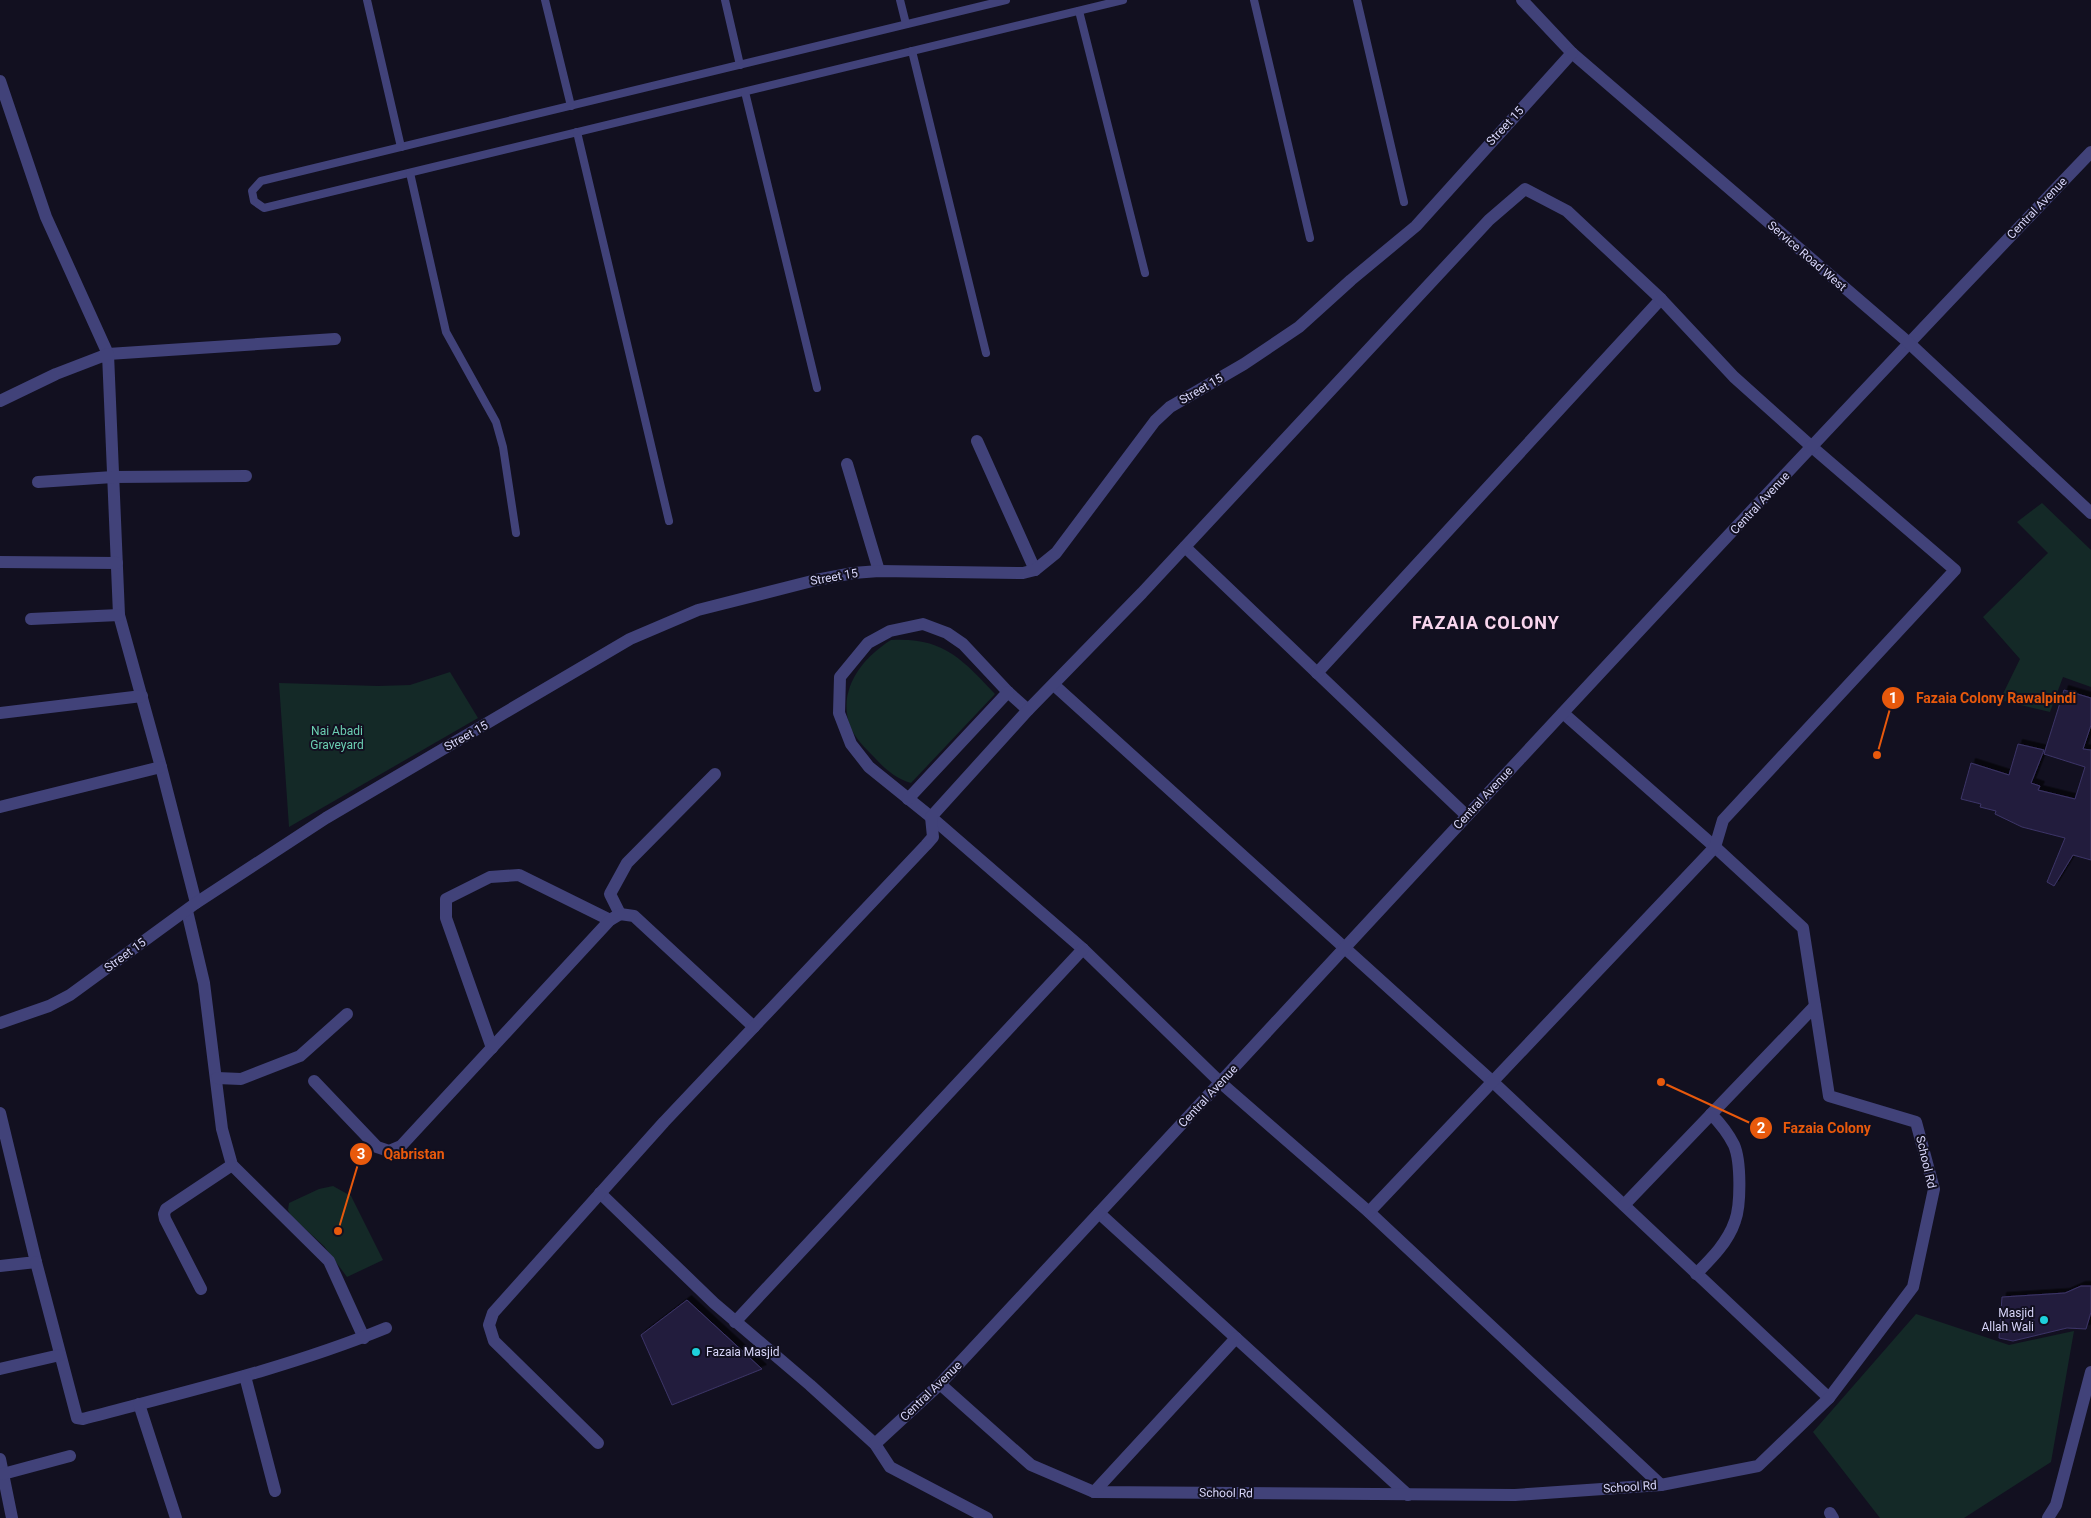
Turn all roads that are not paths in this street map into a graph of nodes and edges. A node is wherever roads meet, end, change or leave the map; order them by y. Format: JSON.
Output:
{"nodes":[{"id":1,"x":367,"y":0,"type":"edge"},
{"id":2,"x":545,"y":0,"type":"edge"},
{"id":3,"x":725,"y":0,"type":"edge"},
{"id":4,"x":900,"y":0,"type":"edge"},
{"id":5,"x":1006,"y":0,"type":"edge"},
{"id":6,"x":1123,"y":0,"type":"edge"},
{"id":7,"x":1254,"y":0,"type":"edge"},
{"id":8,"x":1357,"y":0,"type":"edge"},
{"id":9,"x":1522,"y":0,"type":"edge"},
{"id":10,"x":1079,"y":11,"type":"junction"},
{"id":11,"x":906,"y":24,"type":"junction"},
{"id":12,"x":912,"y":51,"type":"junction"},
{"id":13,"x":1572,"y":53,"type":"junction"},
{"id":14,"x":740,"y":64,"type":"junction"},
{"id":15,"x":0,"y":81,"type":"edge"},
{"id":16,"x":745,"y":92,"type":"junction"},
{"id":17,"x":572,"y":106,"type":"junction"},
{"id":18,"x":577,"y":132,"type":"junction"},
{"id":19,"x":401,"y":147,"type":"junction"},
{"id":20,"x":2091,"y":152,"type":"edge"},
{"id":21,"x":410,"y":173,"type":"junction"},
{"id":22,"x":1404,"y":202,"type":"dead end"},
{"id":23,"x":1310,"y":238,"type":"dead end"},
{"id":24,"x":1145,"y":273,"type":"dead end"},
{"id":25,"x":1661,"y":300,"type":"junction"},
{"id":26,"x":335,"y":339,"type":"dead end"},
{"id":27,"x":1909,"y":343,"type":"junction"},
{"id":28,"x":986,"y":353,"type":"dead end"},
{"id":29,"x":108,"y":354,"type":"junction"},
{"id":30,"x":817,"y":388,"type":"dead end"},
{"id":31,"x":0,"y":401,"type":"edge"},
{"id":32,"x":977,"y":441,"type":"dead end"},
{"id":33,"x":1812,"y":447,"type":"junction"},
{"id":34,"x":847,"y":464,"type":"dead end"},
{"id":35,"x":246,"y":476,"type":"dead end"},
{"id":36,"x":113,"y":477,"type":"junction"},
{"id":37,"x":38,"y":482,"type":"dead end"},
{"id":38,"x":2091,"y":513,"type":"edge"},
{"id":39,"x":669,"y":521,"type":"dead end"},
{"id":40,"x":516,"y":533,"type":"dead end"},
{"id":41,"x":1185,"y":547,"type":"junction"},
{"id":42,"x":0,"y":562,"type":"edge"},
{"id":43,"x":117,"y":563,"type":"junction"},
{"id":44,"x":1035,"y":570,"type":"junction"},
{"id":45,"x":879,"y":571,"type":"junction"},
{"id":46,"x":119,"y":616,"type":"junction"},
{"id":47,"x":31,"y":619,"type":"dead end"},
{"id":48,"x":1317,"y":673,"type":"junction"},
{"id":49,"x":1054,"y":685,"type":"junction"},
{"id":50,"x":1008,"y":692,"type":"junction"},
{"id":51,"x":142,"y":696,"type":"junction"},
{"id":52,"x":1028,"y":710,"type":"junction"},
{"id":53,"x":0,"y":713,"type":"edge"},
{"id":54,"x":1562,"y":713,"type":"junction"},
{"id":55,"x":162,"y":767,"type":"junction"},
{"id":56,"x":715,"y":774,"type":"dead end"},
{"id":57,"x":908,"y":799,"type":"junction"},
{"id":58,"x":0,"y":807,"type":"edge"},
{"id":59,"x":1467,"y":816,"type":"junction"},
{"id":60,"x":932,"y":817,"type":"junction"},
{"id":61,"x":1715,"y":847,"type":"junction"},
{"id":62,"x":191,"y":907,"type":"junction"},
{"id":63,"x":615,"y":917,"type":"junction"},
{"id":64,"x":1345,"y":947,"type":"junction"},
{"id":65,"x":1083,"y":949,"type":"junction"},
{"id":66,"x":1815,"y":1006,"type":"junction"},
{"id":67,"x":347,"y":1014,"type":"dead end"},
{"id":68,"x":0,"y":1023,"type":"edge"},
{"id":69,"x":754,"y":1027,"type":"junction"},
{"id":70,"x":492,"y":1048,"type":"junction"},
{"id":71,"x":217,"y":1078,"type":"junction"},
{"id":72,"x":314,"y":1081,"type":"dead end"},
{"id":73,"x":1493,"y":1082,"type":"junction"},
{"id":74,"x":1221,"y":1083,"type":"junction"},
{"id":75,"x":0,"y":1113,"type":"edge"},
{"id":76,"x":1711,"y":1114,"type":"junction"},
{"id":77,"x":232,"y":1165,"type":"junction"},
{"id":78,"x":600,"y":1193,"type":"junction"},
{"id":79,"x":1624,"y":1205,"type":"junction"},
{"id":80,"x":1369,"y":1212,"type":"junction"},
{"id":81,"x":1099,"y":1214,"type":"junction"},
{"id":82,"x":36,"y":1262,"type":"junction"},
{"id":83,"x":0,"y":1266,"type":"edge"},
{"id":84,"x":1696,"y":1274,"type":"junction"},
{"id":85,"x":201,"y":1289,"type":"dead end"},
{"id":86,"x":735,"y":1322,"type":"junction"},
{"id":87,"x":386,"y":1328,"type":"dead end"},
{"id":88,"x":364,"y":1338,"type":"junction"},
{"id":89,"x":1236,"y":1338,"type":"junction"},
{"id":90,"x":60,"y":1355,"type":"junction"},
{"id":91,"x":0,"y":1369,"type":"edge"},
{"id":92,"x":2091,"y":1372,"type":"edge"},
{"id":93,"x":245,"y":1376,"type":"junction"},
{"id":94,"x":940,"y":1384,"type":"junction"},
{"id":95,"x":1828,"y":1398,"type":"junction"},
{"id":96,"x":139,"y":1404,"type":"junction"},
{"id":97,"x":598,"y":1443,"type":"dead end"},
{"id":98,"x":875,"y":1444,"type":"junction"},
{"id":99,"x":70,"y":1456,"type":"dead end"},
{"id":100,"x":0,"y":1459,"type":"edge"},
{"id":101,"x":3,"y":1474,"type":"junction"},
{"id":102,"x":1661,"y":1485,"type":"junction"},
{"id":103,"x":275,"y":1491,"type":"dead end"},
{"id":104,"x":1094,"y":1492,"type":"junction"},
{"id":105,"x":1408,"y":1495,"type":"junction"},
{"id":106,"x":12,"y":1518,"type":"edge"},
{"id":107,"x":176,"y":1518,"type":"edge"},
{"id":108,"x":986,"y":1518,"type":"edge"},
{"id":109,"x":2048,"y":1518,"type":"edge"}],
"edges":[{"from":1,"to":19,"type":"lane"},
{"from":2,"to":17,"type":"lane"},
{"from":3,"to":14,"type":"lane"},
{"from":4,"to":11,"type":"lane"},
{"from":5,"to":11,"type":"lane"},
{"from":6,"to":10,"type":"lane"},
{"from":7,"to":23,"type":"lane"},
{"from":8,"to":22,"type":"lane"},
{"from":9,"to":13,"type":"street","name":"Service Road West"},
{"from":10,"to":12,"type":"lane"},
{"from":10,"to":24,"type":"lane"},
{"from":11,"to":14,"type":"lane"},
{"from":12,"to":16,"type":"lane"},
{"from":12,"to":28,"type":"lane"},
{"from":13,"to":27,"type":"street","name":"Service Road West"},
{"from":13,"to":44,"type":"street","name":"Street 15"},
{"from":14,"to":17,"type":"lane"},
{"from":15,"to":29,"type":"street"},
{"from":16,"to":18,"type":"lane"},
{"from":16,"to":30,"type":"lane"},
{"from":17,"to":19,"type":"lane"},
{"from":18,"to":21,"type":"lane"},
{"from":18,"to":39,"type":"lane"},
{"from":19,"to":21,"type":"lane"},
{"from":20,"to":27,"type":"street","name":"Central Avenue"},
{"from":21,"to":40,"type":"lane"},
{"from":25,"to":33,"type":"street"},
{"from":25,"to":41,"type":"street"},
{"from":25,"to":48,"type":"street"},
{"from":26,"to":29,"type":"street"},
{"from":27,"to":33,"type":"street","name":"Central Avenue"},
{"from":27,"to":38,"type":"street","name":"Service Road West"},
{"from":29,"to":31,"type":"street"},
{"from":29,"to":36,"type":"street"},
{"from":32,"to":44,"type":"street"},
{"from":33,"to":54,"type":"street","name":"Central Avenue"},
{"from":33,"to":61,"type":"street"},
{"from":34,"to":45,"type":"street"},
{"from":35,"to":36,"type":"street"},
{"from":36,"to":37,"type":"street"},
{"from":36,"to":43,"type":"street"},
{"from":41,"to":48,"type":"street"},
{"from":41,"to":49,"type":"street"},
{"from":42,"to":43,"type":"street"},
{"from":43,"to":46,"type":"street"},
{"from":44,"to":45,"type":"street","name":"Street 15"},
{"from":45,"to":62,"type":"street","name":"Street 15"},
{"from":46,"to":47,"type":"street"},
{"from":46,"to":51,"type":"street"},
{"from":48,"to":59,"type":"street"},
{"from":49,"to":52,"type":"street"},
{"from":49,"to":64,"type":"street"},
{"from":50,"to":52,"type":"street"},
{"from":50,"to":57,"type":"street"},
{"from":50,"to":57,"type":"street"},
{"from":51,"to":53,"type":"street"},
{"from":51,"to":55,"type":"street"},
{"from":52,"to":60,"type":"street"},
{"from":54,"to":59,"type":"street","name":"Central Avenue"},
{"from":54,"to":61,"type":"street"},
{"from":55,"to":58,"type":"street"},
{"from":55,"to":62,"type":"street"},
{"from":56,"to":63,"type":"street"},
{"from":57,"to":60,"type":"street"},
{"from":59,"to":64,"type":"street","name":"Central Avenue"},
{"from":60,"to":65,"type":"street"},
{"from":60,"to":69,"type":"street"},
{"from":61,"to":66,"type":"street"},
{"from":61,"to":73,"type":"street"},
{"from":62,"to":68,"type":"street","name":"Street 15"},
{"from":62,"to":71,"type":"street"},
{"from":63,"to":69,"type":"street"},
{"from":63,"to":70,"type":"street"},
{"from":63,"to":70,"type":"street"},
{"from":64,"to":73,"type":"street"},
{"from":64,"to":74,"type":"street","name":"Central Avenue"},
{"from":65,"to":74,"type":"street"},
{"from":65,"to":86,"type":"street"},
{"from":66,"to":76,"type":"street"},
{"from":66,"to":95,"type":"street","name":"School Rd"},
{"from":67,"to":71,"type":"street"},
{"from":69,"to":78,"type":"street"},
{"from":70,"to":72,"type":"street"},
{"from":71,"to":77,"type":"street"},
{"from":73,"to":79,"type":"street"},
{"from":73,"to":80,"type":"street"},
{"from":74,"to":80,"type":"street"},
{"from":74,"to":81,"type":"street","name":"Central Avenue"},
{"from":75,"to":82,"type":"street"},
{"from":76,"to":79,"type":"street"},
{"from":76,"to":84,"type":"street"},
{"from":77,"to":85,"type":"street"},
{"from":77,"to":88,"type":"street"},
{"from":78,"to":86,"type":"street"},
{"from":78,"to":97,"type":"street"},
{"from":79,"to":84,"type":"street"},
{"from":80,"to":102,"type":"street"},
{"from":81,"to":89,"type":"street"},
{"from":81,"to":94,"type":"street","name":"Central Avenue"},
{"from":82,"to":83,"type":"street"},
{"from":82,"to":90,"type":"street"},
{"from":84,"to":95,"type":"street"},
{"from":86,"to":98,"type":"street"},
{"from":87,"to":88,"type":"street"},
{"from":88,"to":93,"type":"street"},
{"from":89,"to":104,"type":"street"},
{"from":89,"to":105,"type":"street"},
{"from":90,"to":91,"type":"street"},
{"from":90,"to":96,"type":"street"},
{"from":92,"to":109,"type":"street"},
{"from":93,"to":96,"type":"street"},
{"from":93,"to":103,"type":"street"},
{"from":94,"to":98,"type":"street","name":"Central Avenue"},
{"from":94,"to":104,"type":"street"},
{"from":95,"to":102,"type":"street","name":"School Rd"},
{"from":96,"to":107,"type":"street"},
{"from":98,"to":108,"type":"street"},
{"from":99,"to":101,"type":"street"},
{"from":100,"to":101,"type":"street"},
{"from":101,"to":106,"type":"street"},
{"from":102,"to":105,"type":"street","name":"School Rd"},
{"from":104,"to":105,"type":"street","name":"School Rd"}]}
